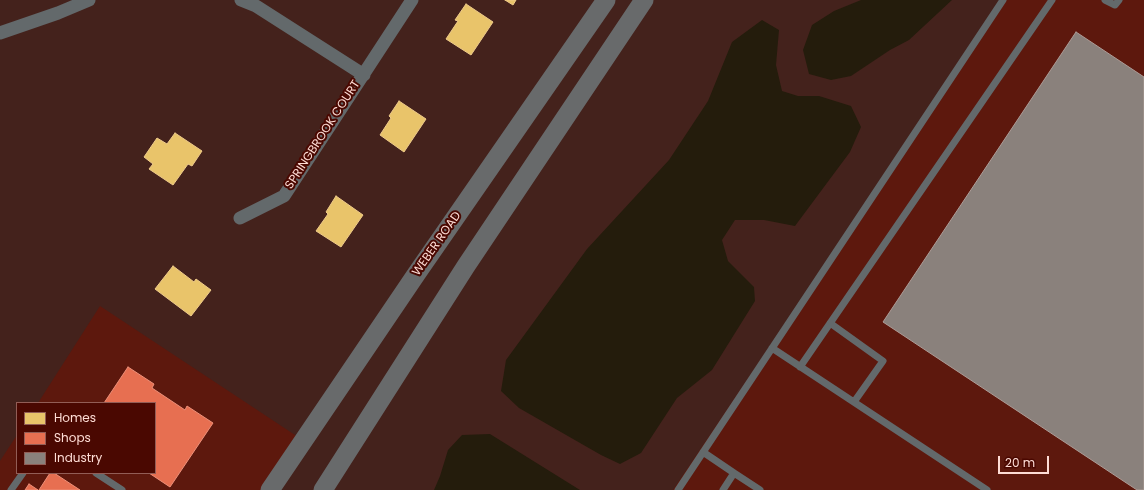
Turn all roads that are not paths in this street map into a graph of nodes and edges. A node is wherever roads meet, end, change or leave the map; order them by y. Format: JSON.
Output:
{"nodes":[{"id":1,"x":89,"y":0,"type":"edge"},
{"id":2,"x":241,"y":0,"type":"edge"},
{"id":3,"x":412,"y":0,"type":"edge"},
{"id":4,"x":606,"y":0,"type":"edge"},
{"id":5,"x":644,"y":0,"type":"edge"},
{"id":6,"x":1003,"y":0,"type":"edge"},
{"id":7,"x":1052,"y":0,"type":"edge"},
{"id":8,"x":1105,"y":0,"type":"edge"},
{"id":9,"x":1119,"y":0,"type":"edge"},
{"id":10,"x":0,"y":34,"type":"edge"},
{"id":11,"x":364,"y":74,"type":"junction"},
{"id":12,"x":240,"y":218,"type":"dead end"},
{"id":13,"x":830,"y":323,"type":"junction"},
{"id":14,"x":772,"y":348,"type":"junction"},
{"id":15,"x":800,"y":367,"type":"junction"},
{"id":16,"x":854,"y":402,"type":"junction"},
{"id":17,"x":703,"y":452,"type":"junction"},
{"id":18,"x":734,"y":473,"type":"junction"},
{"id":19,"x":22,"y":474,"type":"edge"},
{"id":20,"x":98,"y":474,"type":"edge"},
{"id":21,"x":11,"y":490,"type":"edge"},
{"id":22,"x":122,"y":490,"type":"edge"},
{"id":23,"x":270,"y":490,"type":"edge"},
{"id":24,"x":323,"y":490,"type":"edge"},
{"id":25,"x":678,"y":490,"type":"edge"},
{"id":26,"x":723,"y":490,"type":"edge"},
{"id":27,"x":760,"y":490,"type":"edge"},
{"id":28,"x":987,"y":490,"type":"edge"}],
"edges":[{"from":1,"to":10,"type":"street"},
{"from":2,"to":11,"type":"street"},
{"from":3,"to":11,"type":"street","name":"SPRINGBROOK COURT"},
{"from":4,"to":23,"type":"main road","name":"WEBER ROAD"},
{"from":5,"to":24,"type":"main road"},
{"from":6,"to":14,"type":"lane"},
{"from":7,"to":13,"type":"lane"},
{"from":8,"to":9,"type":"lane"},
{"from":11,"to":12,"type":"street","name":"SPRINGBROOK COURT"},
{"from":13,"to":15,"type":"lane"},
{"from":13,"to":16,"type":"lane"},
{"from":14,"to":15,"type":"lane"},
{"from":14,"to":17,"type":"lane"},
{"from":15,"to":16,"type":"lane"},
{"from":16,"to":28,"type":"lane"},
{"from":17,"to":18,"type":"lane"},
{"from":17,"to":25,"type":"lane"},
{"from":18,"to":26,"type":"lane"},
{"from":18,"to":27,"type":"lane"},
{"from":19,"to":21,"type":"lane"},
{"from":20,"to":22,"type":"lane"}]}
